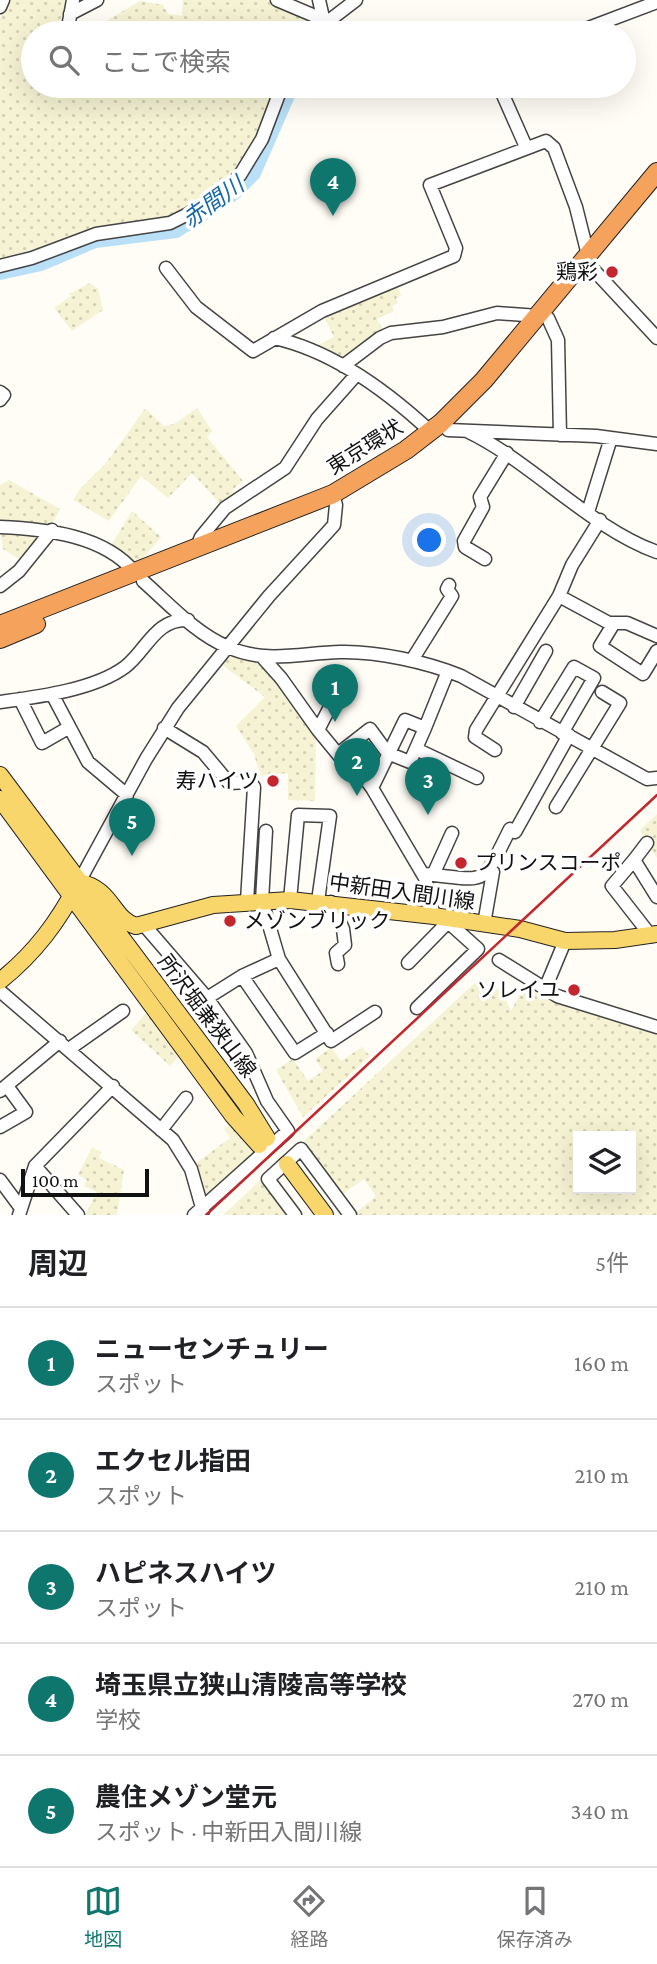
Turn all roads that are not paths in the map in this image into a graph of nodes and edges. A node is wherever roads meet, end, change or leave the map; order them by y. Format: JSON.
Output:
{"nodes":[{"id":1,"x":3,"y":0,"type":"edge"},
{"id":2,"x":73,"y":0,"type":"edge"},
{"id":3,"x":97,"y":0,"type":"edge"},
{"id":4,"x":278,"y":0,"type":"edge"},
{"id":5,"x":319,"y":0,"type":"edge"},
{"id":6,"x":355,"y":0,"type":"edge"},
{"id":7,"x":649,"y":3,"type":"edge"},
{"id":8,"x":0,"y":7,"type":"edge"},
{"id":9,"x":69,"y":14,"type":"junction"},
{"id":10,"x":68,"y":21,"type":"edge"},
{"id":11,"x":323,"y":21,"type":"junction"},
{"id":12,"x":605,"y":21,"type":"edge"},
{"id":13,"x":277,"y":98,"type":"edge"},
{"id":14,"x":504,"y":98,"type":"edge"},
{"id":15,"x":526,"y":147,"type":"junction"},
{"id":16,"x":657,"y":172,"type":"edge"},
{"id":17,"x":657,"y":189,"type":"edge"},
{"id":18,"x":590,"y":260,"type":"junction"},
{"id":19,"x":0,"y":266,"type":"edge"},
{"id":20,"x":166,"y":268,"type":"dead end"},
{"id":21,"x":543,"y":317,"type":"junction"},
{"id":22,"x":274,"y":338,"type":"junction"},
{"id":23,"x":657,"y":338,"type":"edge"},
{"id":24,"x":343,"y":366,"type":"junction"},
{"id":25,"x":356,"y":375,"type":"junction"},
{"id":26,"x":0,"y":392,"type":"edge"},
{"id":27,"x":0,"y":400,"type":"edge"},
{"id":28,"x":439,"y":431,"type":"junction"},
{"id":29,"x":467,"y":431,"type":"junction"},
{"id":30,"x":560,"y":435,"type":"junction"},
{"id":31,"x":611,"y":438,"type":"junction"},
{"id":32,"x":657,"y":444,"type":"edge"},
{"id":33,"x":507,"y":453,"type":"junction"},
{"id":34,"x":334,"y":499,"type":"junction"},
{"id":35,"x":589,"y":512,"type":"junction"},
{"id":36,"x":600,"y":520,"type":"junction"},
{"id":37,"x":0,"y":527,"type":"edge"},
{"id":38,"x":52,"y":530,"type":"junction"},
{"id":39,"x":197,"y":549,"type":"junction"},
{"id":40,"x":657,"y":552,"type":"edge"},
{"id":41,"x":485,"y":559,"type":"dead end"},
{"id":42,"x":139,"y":577,"type":"junction"},
{"id":43,"x":449,"y":585,"type":"dead end"},
{"id":44,"x":0,"y":586,"type":"edge"},
{"id":45,"x":559,"y":596,"type":"junction"},
{"id":46,"x":188,"y":620,"type":"junction"},
{"id":47,"x":614,"y":623,"type":"junction"},
{"id":48,"x":0,"y":625,"type":"edge"},
{"id":49,"x":657,"y":636,"type":"edge"},
{"id":50,"x":0,"y":639,"type":"edge"},
{"id":51,"x":229,"y":648,"type":"junction"},
{"id":52,"x":546,"y":651,"type":"dead end"},
{"id":53,"x":657,"y":651,"type":"edge"},
{"id":54,"x":262,"y":658,"type":"junction"},
{"id":55,"x":412,"y":660,"type":"junction"},
{"id":56,"x":448,"y":671,"type":"junction"},
{"id":57,"x":602,"y":692,"type":"dead end"},
{"id":58,"x":52,"y":694,"type":"junction"},
{"id":59,"x":495,"y":695,"type":"junction"},
{"id":60,"x":20,"y":699,"type":"junction"},
{"id":61,"x":0,"y":702,"type":"edge"},
{"id":62,"x":514,"y":707,"type":"junction"},
{"id":63,"x":330,"y":708,"type":"dead end"},
{"id":64,"x":540,"y":722,"type":"junction"},
{"id":65,"x":68,"y":727,"type":"junction"},
{"id":66,"x":164,"y":728,"type":"junction"},
{"id":67,"x":425,"y":728,"type":"junction"},
{"id":68,"x":317,"y":730,"type":"junction"},
{"id":69,"x":566,"y":734,"type":"junction"},
{"id":70,"x":593,"y":748,"type":"junction"},
{"id":71,"x":416,"y":749,"type":"junction"},
{"id":72,"x":495,"y":750,"type":"dead end"},
{"id":73,"x":338,"y":754,"type":"junction"},
{"id":74,"x":389,"y":754,"type":"junction"},
{"id":75,"x":0,"y":775,"type":"edge"},
{"id":76,"x":477,"y":778,"type":"dead end"},
{"id":77,"x":657,"y":778,"type":"edge"},
{"id":78,"x":372,"y":788,"type":"junction"},
{"id":79,"x":127,"y":795,"type":"junction"},
{"id":80,"x":0,"y":799,"type":"edge"},
{"id":81,"x":556,"y":807,"type":"dead end"},
{"id":82,"x":266,"y":831,"type":"dead end"},
{"id":83,"x":452,"y":833,"type":"dead end"},
{"id":84,"x":647,"y":844,"type":"dead end"},
{"id":85,"x":634,"y":860,"type":"junction"},
{"id":86,"x":490,"y":869,"type":"junction"},
{"id":87,"x":428,"y":875,"type":"junction"},
{"id":88,"x":75,"y":889,"type":"junction"},
{"id":89,"x":657,"y":897,"type":"edge"},
{"id":90,"x":290,"y":900,"type":"junction"},
{"id":91,"x":255,"y":901,"type":"junction"},
{"id":92,"x":324,"y":902,"type":"junction"},
{"id":93,"x":444,"y":919,"type":"junction"},
{"id":94,"x":484,"y":924,"type":"junction"},
{"id":95,"x":143,"y":926,"type":"junction"},
{"id":96,"x":654,"y":935,"type":"edge"},
{"id":97,"x":565,"y":941,"type":"junction"},
{"id":98,"x":127,"y":945,"type":"junction"},
{"id":99,"x":279,"y":959,"type":"junction"},
{"id":100,"x":499,"y":960,"type":"dead end"},
{"id":101,"x":408,"y":963,"type":"dead end"},
{"id":102,"x":338,"y":964,"type":"dead end"},
{"id":103,"x":242,"y":976,"type":"junction"},
{"id":104,"x":0,"y":981,"type":"edge"},
{"id":105,"x":545,"y":989,"type":"junction"},
{"id":106,"x":0,"y":991,"type":"edge"},
{"id":107,"x":153,"y":993,"type":"dead end"},
{"id":108,"x":207,"y":998,"type":"junction"},
{"id":109,"x":417,"y":1009,"type":"dead end"},
{"id":110,"x":123,"y":1011,"type":"dead end"},
{"id":111,"x":375,"y":1012,"type":"dead end"},
{"id":112,"x":657,"y":1027,"type":"edge"},
{"id":113,"x":327,"y":1034,"type":"junction"},
{"id":114,"x":64,"y":1045,"type":"junction"},
{"id":115,"x":113,"y":1086,"type":"junction"},
{"id":116,"x":3,"y":1089,"type":"edge"},
{"id":117,"x":186,"y":1098,"type":"dead end"},
{"id":118,"x":0,"y":1127,"type":"edge"},
{"id":119,"x":161,"y":1130,"type":"junction"},
{"id":120,"x":263,"y":1141,"type":"junction"},
{"id":121,"x":35,"y":1166,"type":"junction"},
{"id":122,"x":0,"y":1180,"type":"edge"},
{"id":123,"x":19,"y":1211,"type":"edge"},
{"id":124,"x":200,"y":1212,"type":"edge"},
{"id":125,"x":78,"y":1215,"type":"edge"},
{"id":126,"x":295,"y":1215,"type":"edge"},
{"id":127,"x":312,"y":1215,"type":"edge"},
{"id":128,"x":325,"y":1215,"type":"edge"},
{"id":129,"x":350,"y":1215,"type":"edge"}],
"edges":[{"from":1,"to":8,"type":"street"},
{"from":2,"to":9,"type":"street"},
{"from":3,"to":9,"type":"street"},
{"from":4,"to":11,"type":"street"},
{"from":5,"to":11,"type":"street"},
{"from":6,"to":11,"type":"street"},
{"from":7,"to":12,"type":"street"},
{"from":9,"to":10,"type":"street"},
{"from":13,"to":19,"type":"street"},
{"from":14,"to":15,"type":"street"},
{"from":15,"to":18,"type":"street"},
{"from":15,"to":22,"type":"street"},
{"from":16,"to":18,"type":"highway","name":"東京環状"},
{"from":17,"to":18,"type":"highway","name":"東京環状"},
{"from":18,"to":21,"type":"highway","name":"東京環状"},
{"from":18,"to":23,"type":"street"},
{"from":20,"to":22,"type":"street"},
{"from":21,"to":24,"type":"street"},
{"from":21,"to":28,"type":"highway","name":"東京環状"},
{"from":21,"to":30,"type":"street"},
{"from":22,"to":24,"type":"street"},
{"from":24,"to":25,"type":"street"},
{"from":25,"to":28,"type":"street"},
{"from":25,"to":39,"type":"street"},
{"from":26,"to":27,"type":"street"},
{"from":28,"to":29,"type":"street"},
{"from":28,"to":34,"type":"highway","name":"東京環状"},
{"from":29,"to":30,"type":"street"},
{"from":29,"to":33,"type":"street"},
{"from":30,"to":31,"type":"street"},
{"from":31,"to":32,"type":"street"},
{"from":31,"to":35,"type":"street"},
{"from":33,"to":35,"type":"street"},
{"from":33,"to":41,"type":"street"},
{"from":34,"to":39,"type":"highway","name":"東京環状"},
{"from":34,"to":42,"type":"highway","name":"東京環状"},
{"from":34,"to":51,"type":"street"},
{"from":35,"to":36,"type":"street"},
{"from":36,"to":40,"type":"street"},
{"from":36,"to":45,"type":"street"},
{"from":37,"to":38,"type":"street"},
{"from":38,"to":42,"type":"street"},
{"from":38,"to":44,"type":"street"},
{"from":39,"to":42,"type":"highway","name":"東京環状"},
{"from":42,"to":46,"type":"street"},
{"from":42,"to":48,"type":"highway","name":"東京環状"},
{"from":42,"to":50,"type":"highway","name":"東京環状"},
{"from":43,"to":55,"type":"street"},
{"from":45,"to":47,"type":"street"},
{"from":45,"to":59,"type":"street"},
{"from":46,"to":51,"type":"street"},
{"from":46,"to":58,"type":"street"},
{"from":47,"to":49,"type":"street"},
{"from":47,"to":53,"type":"street"},
{"from":51,"to":54,"type":"street"},
{"from":51,"to":66,"type":"street"},
{"from":52,"to":62,"type":"street"},
{"from":54,"to":55,"type":"street"},
{"from":54,"to":68,"type":"street"},
{"from":55,"to":56,"type":"street"},
{"from":56,"to":59,"type":"street"},
{"from":56,"to":67,"type":"street"},
{"from":57,"to":70,"type":"street"},
{"from":58,"to":60,"type":"street"},
{"from":58,"to":65,"type":"street"},
{"from":59,"to":62,"type":"street"},
{"from":59,"to":72,"type":"street"},
{"from":60,"to":61,"type":"street"},
{"from":60,"to":65,"type":"street"},
{"from":62,"to":64,"type":"street"},
{"from":63,"to":68,"type":"street"},
{"from":64,"to":69,"type":"street"},
{"from":64,"to":69,"type":"street"},
{"from":65,"to":79,"type":"street"},
{"from":66,"to":79,"type":"street"},
{"from":66,"to":91,"type":"street"},
{"from":67,"to":71,"type":"street"},
{"from":67,"to":74,"type":"street"},
{"from":68,"to":73,"type":"street"},
{"from":69,"to":70,"type":"street"},
{"from":69,"to":86,"type":"street"},
{"from":70,"to":77,"type":"street"},
{"from":70,"to":81,"type":"street"},
{"from":71,"to":74,"type":"street"},
{"from":71,"to":76,"type":"street"},
{"from":73,"to":74,"type":"street"},
{"from":73,"to":78,"type":"street"},
{"from":74,"to":78,"type":"street"},
{"from":75,"to":88,"type":"main road","name":"所沢堀兼狭山線"},
{"from":78,"to":87,"type":"street"},
{"from":79,"to":88,"type":"street"},
{"from":80,"to":88,"type":"main road","name":"所沢堀兼狭山線"},
{"from":82,"to":91,"type":"street"},
{"from":83,"to":87,"type":"street"},
{"from":84,"to":85,"type":"street"},
{"from":85,"to":89,"type":"street"},
{"from":85,"to":96,"type":"street"},
{"from":86,"to":87,"type":"street"},
{"from":86,"to":94,"type":"street"},
{"from":87,"to":93,"type":"street"},
{"from":88,"to":95,"type":"main road"},
{"from":88,"to":98,"type":"main road","name":"所沢堀兼狭山線"},
{"from":88,"to":104,"type":"main road"},
{"from":88,"to":120,"type":"main road","name":"所沢堀兼狭山線"},
{"from":90,"to":91,"type":"main road","name":"中新田入間川線"},
{"from":90,"to":92,"type":"main road","name":"中新田入間川線"},
{"from":90,"to":92,"type":"street"},
{"from":91,"to":95,"type":"main road","name":"中新田入間川線"},
{"from":91,"to":99,"type":"street"},
{"from":92,"to":93,"type":"main road","name":"中新田入間川線"},
{"from":92,"to":102,"type":"street"},
{"from":93,"to":94,"type":"main road","name":"中新田入間川線"},
{"from":93,"to":101,"type":"street"},
{"from":93,"to":109,"type":"street"},
{"from":94,"to":97,"type":"main road","name":"中新田入間川線"},
{"from":95,"to":98,"type":"main road"},
{"from":95,"to":108,"type":"street"},
{"from":96,"to":97,"type":"main road","name":"中新田入間川線"},
{"from":97,"to":105,"type":"street"},
{"from":98,"to":120,"type":"main road","name":"所沢堀兼狭山線"},
{"from":99,"to":103,"type":"street"},
{"from":99,"to":113,"type":"street"},
{"from":100,"to":105,"type":"street"},
{"from":103,"to":108,"type":"street"},
{"from":103,"to":113,"type":"street"},
{"from":105,"to":112,"type":"street"},
{"from":106,"to":114,"type":"street"},
{"from":107,"to":120,"type":"main road","name":"所沢堀兼狭山線"},
{"from":108,"to":124,"type":"street"},
{"from":110,"to":114,"type":"street"},
{"from":111,"to":113,"type":"street"},
{"from":114,"to":115,"type":"street"},
{"from":114,"to":116,"type":"street"},
{"from":115,"to":119,"type":"street"},
{"from":115,"to":121,"type":"street"},
{"from":116,"to":118,"type":"street"},
{"from":117,"to":119,"type":"street"},
{"from":119,"to":124,"type":"street"},
{"from":121,"to":123,"type":"street"},
{"from":121,"to":125,"type":"street"},
{"from":122,"to":123,"type":"street"},
{"from":126,"to":129,"type":"street"},
{"from":127,"to":128,"type":"main road"}]}
